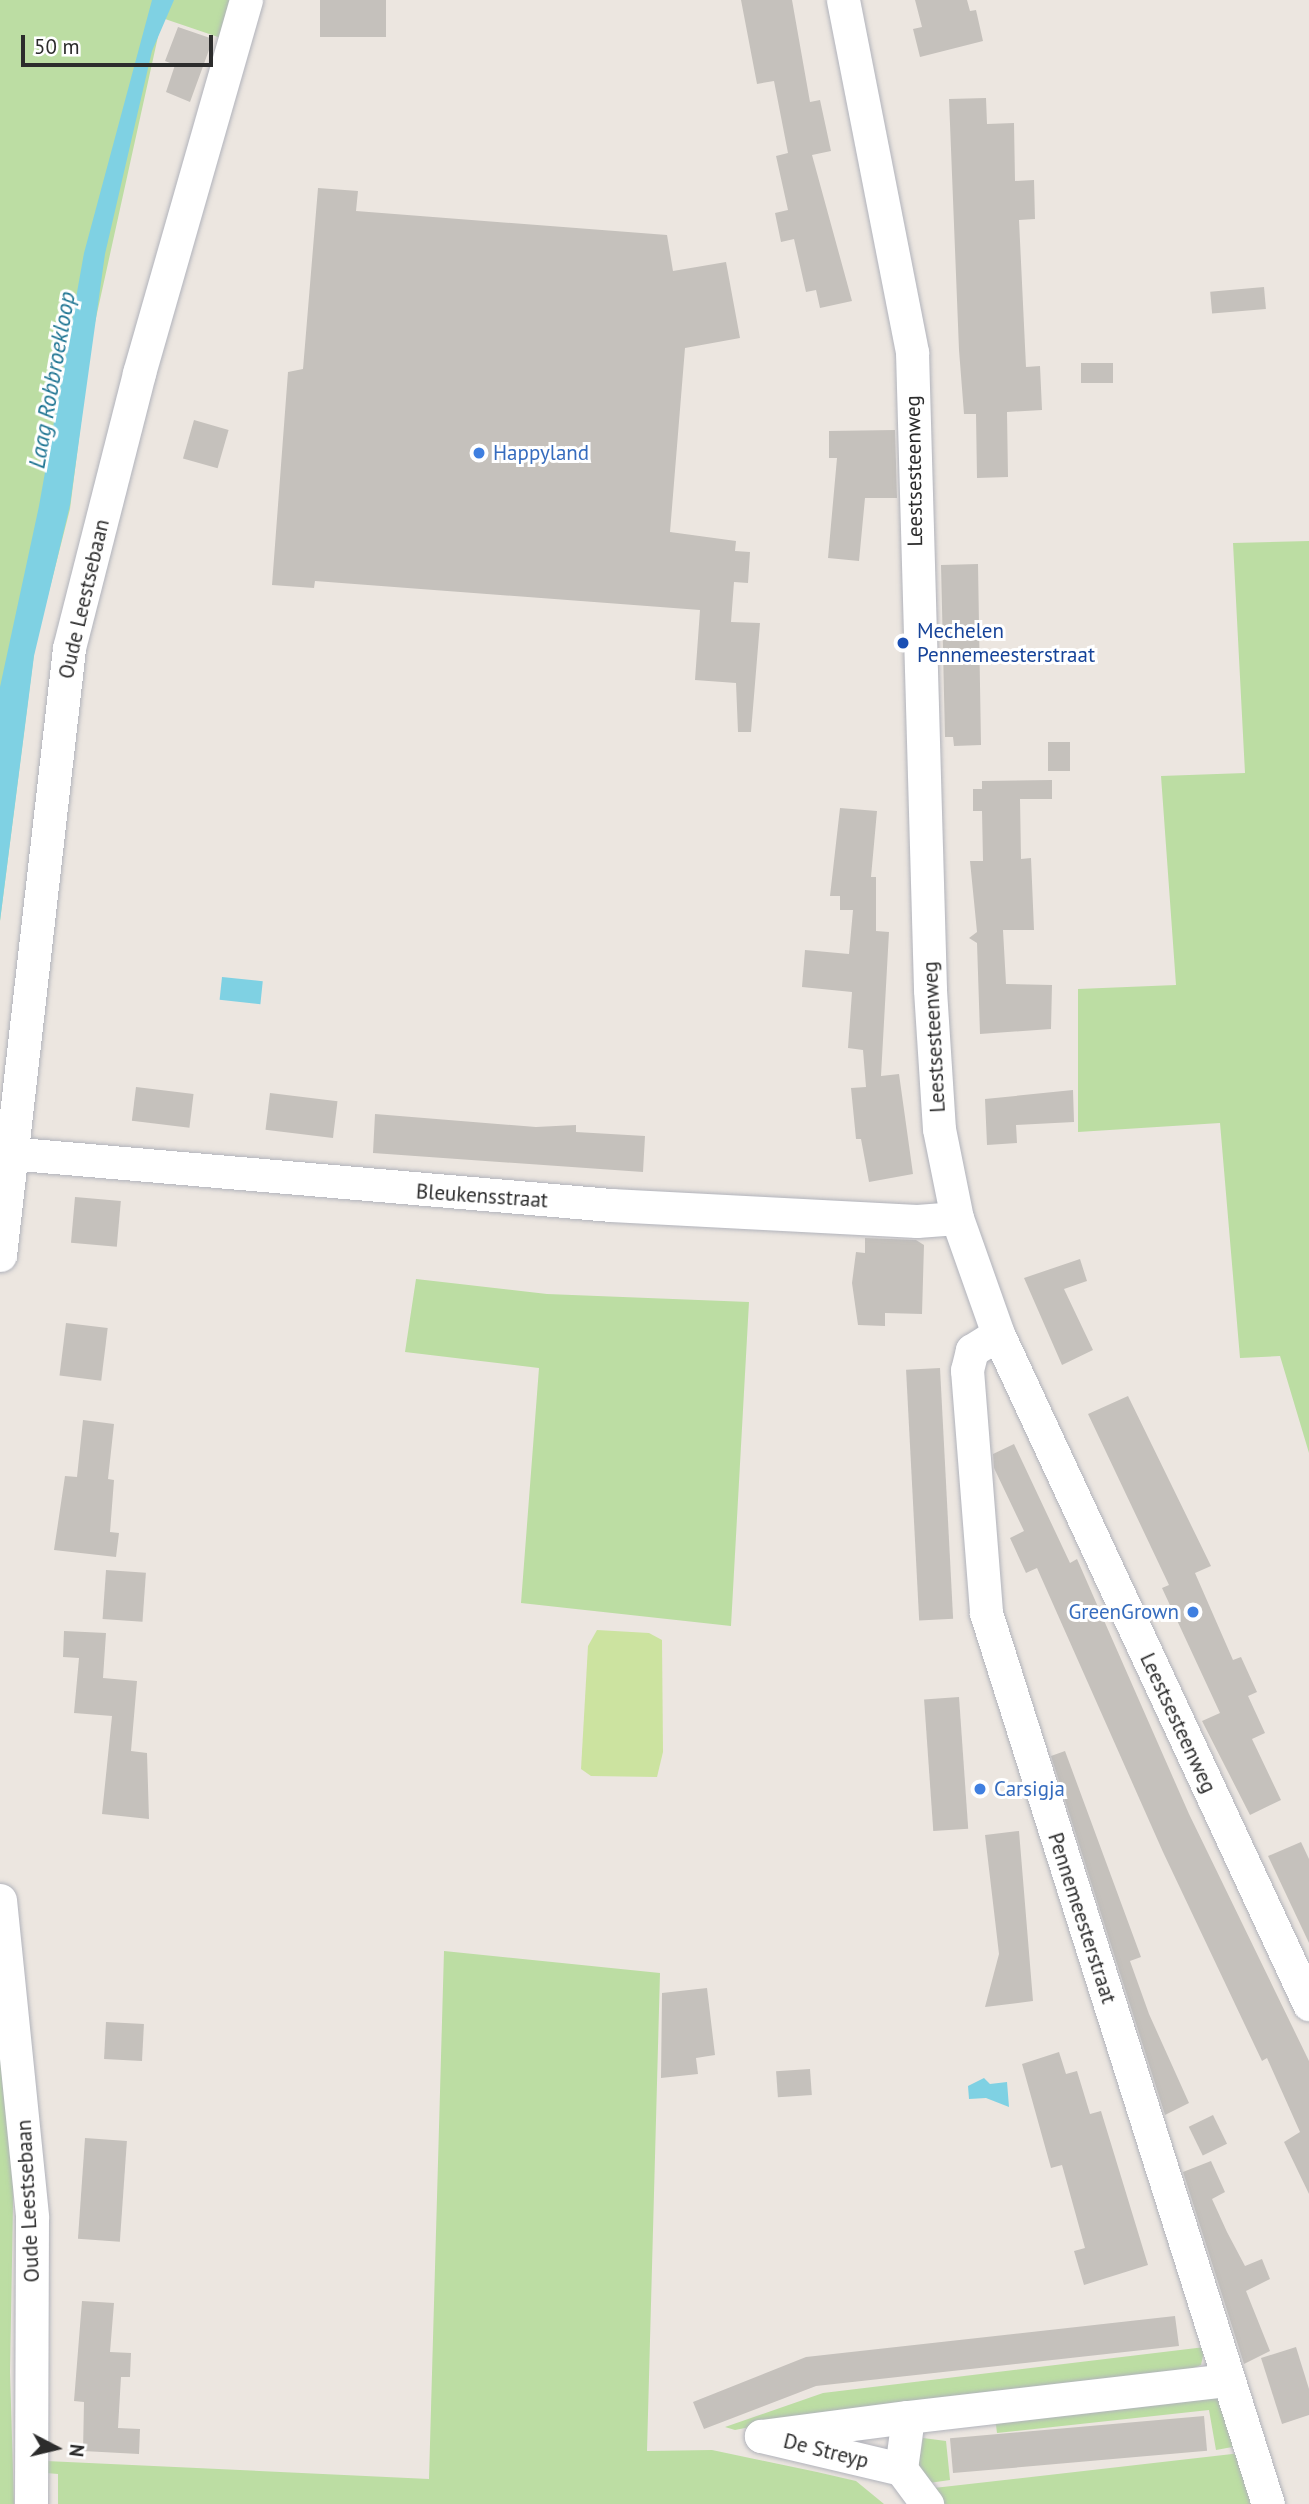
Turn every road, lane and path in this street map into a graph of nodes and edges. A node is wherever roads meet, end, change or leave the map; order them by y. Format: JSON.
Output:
{"nodes":[{"id":1,"x":246,"y":0,"type":"edge"},
{"id":2,"x":843,"y":0,"type":"edge"},
{"id":3,"x":8,"y":1153,"type":"junction"},
{"id":4,"x":957,"y":1219,"type":"junction"},
{"id":5,"x":0,"y":1255,"type":"edge"},
{"id":6,"x":999,"y":1334,"type":"junction"},
{"id":7,"x":0,"y":1900,"type":"edge"},
{"id":8,"x":1309,"y":2004,"type":"edge"},
{"id":9,"x":1227,"y":2380,"type":"junction"},
{"id":10,"x":908,"y":2417,"type":"junction"},
{"id":11,"x":901,"y":2469,"type":"junction"},
{"id":12,"x":31,"y":2504,"type":"edge"},
{"id":13,"x":927,"y":2504,"type":"edge"},
{"id":14,"x":1268,"y":2504,"type":"edge"}],
"edges":[{"from":1,"to":3,"type":"street","name":"Oude Leestsebaan"},
{"from":2,"to":4,"type":"street","name":"Leestsesteenweg"},
{"from":3,"to":4,"type":"street","name":"Bleukensstraat"},
{"from":3,"to":5,"type":"street","name":"Oude Leestsebaan"},
{"from":4,"to":6,"type":"street","name":"Leestsesteenweg"},
{"from":6,"to":8,"type":"street","name":"Leestsesteenweg"},
{"from":6,"to":9,"type":"street","name":"Pennemeesterstraat"},
{"from":7,"to":12,"type":"street","name":"Oude Leestsebaan"},
{"from":9,"to":10,"type":"street","name":"De Streyp"},
{"from":9,"to":14,"type":"street","name":"Pennemeesterstraat"},
{"from":10,"to":11,"type":"street"},
{"from":10,"to":11,"type":"street","name":"De Streyp"},
{"from":11,"to":13,"type":"street"}]}
